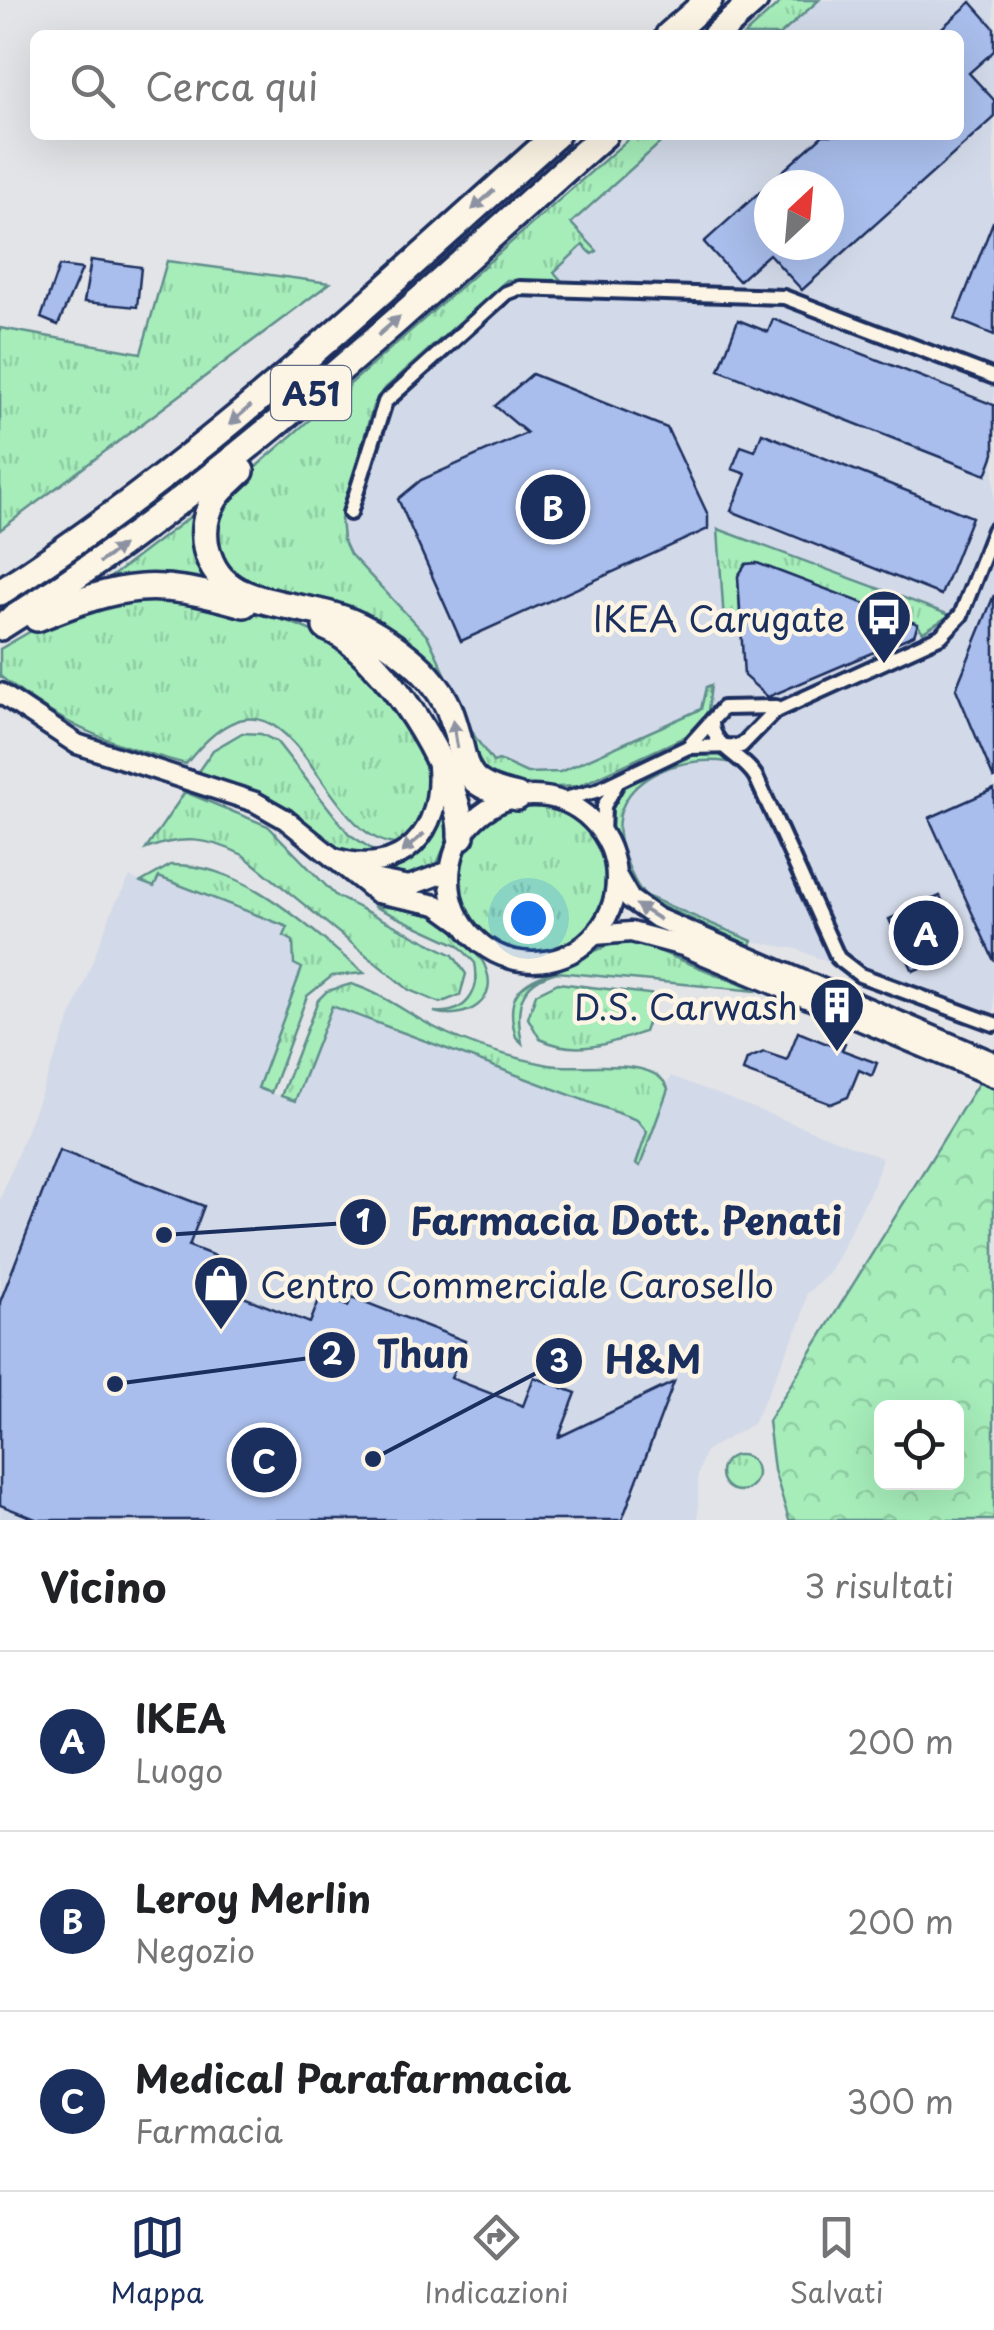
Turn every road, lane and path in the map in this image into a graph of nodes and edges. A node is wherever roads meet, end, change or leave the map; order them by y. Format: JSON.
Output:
{"nodes":[{"id":1,"x":709,"y":0,"type":"edge"},
{"id":2,"x":755,"y":0,"type":"edge"},
{"id":3,"x":675,"y":30,"type":"edge"},
{"id":4,"x":722,"y":30,"type":"edge"},
{"id":5,"x":550,"y":140,"type":"edge"},
{"id":6,"x":598,"y":140,"type":"edge"},
{"id":7,"x":994,"y":377,"type":"edge"},
{"id":8,"x":306,"y":396,"type":"junction"},
{"id":9,"x":350,"y":513,"type":"dead end"},
{"id":10,"x":994,"y":530,"type":"edge"},
{"id":11,"x":0,"y":592,"type":"edge"},
{"id":12,"x":0,"y":629,"type":"edge"},
{"id":13,"x":0,"y":693,"type":"edge"},
{"id":14,"x":788,"y":705,"type":"junction"},
{"id":15,"x":742,"y":708,"type":"junction"},
{"id":16,"x":712,"y":723,"type":"junction"},
{"id":17,"x":752,"y":736,"type":"junction"},
{"id":18,"x":723,"y":746,"type":"junction"},
{"id":19,"x":688,"y":747,"type":"junction"},
{"id":20,"x":437,"y":761,"type":"junction"},
{"id":21,"x":756,"y":777,"type":"junction"},
{"id":22,"x":620,"y":778,"type":"junction"},
{"id":23,"x":517,"y":798,"type":"junction"},
{"id":24,"x":560,"y":800,"type":"junction"},
{"id":25,"x":603,"y":834,"type":"junction"},
{"id":26,"x":461,"y":836,"type":"junction"},
{"id":27,"x":330,"y":856,"type":"junction"},
{"id":28,"x":345,"y":868,"type":"junction"},
{"id":29,"x":449,"y":871,"type":"junction"},
{"id":30,"x":616,"y":871,"type":"junction"},
{"id":31,"x":462,"y":923,"type":"junction"},
{"id":32,"x":595,"y":934,"type":"junction"},
{"id":33,"x":824,"y":990,"type":"junction"},
{"id":34,"x":994,"y":1024,"type":"edge"},
{"id":35,"x":994,"y":1052,"type":"edge"},
{"id":36,"x":994,"y":1062,"type":"edge"},
{"id":37,"x":994,"y":1077,"type":"edge"}],
"edges":[{"from":1,"to":3,"type":"highway"},
{"from":2,"to":4,"type":"highway"},
{"from":5,"to":11,"type":"highway","number":"A51","one_way":true},
{"from":8,"to":6,"type":"highway","number":"A51","one_way":true},
{"from":7,"to":9,"type":"street"},
{"from":12,"to":8,"type":"highway","number":"A51","one_way":true},
{"from":23,"to":8,"type":"highway","one_way":true},
{"from":10,"to":14,"type":"street"},
{"from":12,"to":20,"type":"highway"},
{"from":13,"to":27,"type":"main road"},
{"from":14,"to":15,"type":"street"},
{"from":14,"to":17,"type":"street"},
{"from":15,"to":16,"type":"street"},
{"from":15,"to":17,"type":"street"},
{"from":16,"to":18,"type":"street"},
{"from":16,"to":19,"type":"street"},
{"from":17,"to":18,"type":"street"},
{"from":17,"to":21,"type":"street"},
{"from":18,"to":19,"type":"street"},
{"from":18,"to":21,"type":"street"},
{"from":19,"to":22,"type":"street"},
{"from":20,"to":26,"type":"highway"},
{"from":20,"to":27,"type":"main road","one_way":true},
{"from":21,"to":34,"type":"street"},
{"from":22,"to":24,"type":"street"},
{"from":22,"to":25,"type":"street"},
{"from":23,"to":24,"type":"main road"},
{"from":23,"to":26,"type":"main road"},
{"from":24,"to":25,"type":"main road"},
{"from":25,"to":30,"type":"main road"},
{"from":26,"to":29,"type":"main road"},
{"from":27,"to":28,"type":"main road"},
{"from":28,"to":29,"type":"main road"},
{"from":28,"to":31,"type":"main road"},
{"from":29,"to":31,"type":"main road"},
{"from":30,"to":32,"type":"main road"},
{"from":33,"to":30,"type":"main road","one_way":true},
{"from":31,"to":32,"type":"main road"},
{"from":32,"to":37,"type":"main road"},
{"from":33,"to":35,"type":"main road"},
{"from":33,"to":36,"type":"main road"}]}
